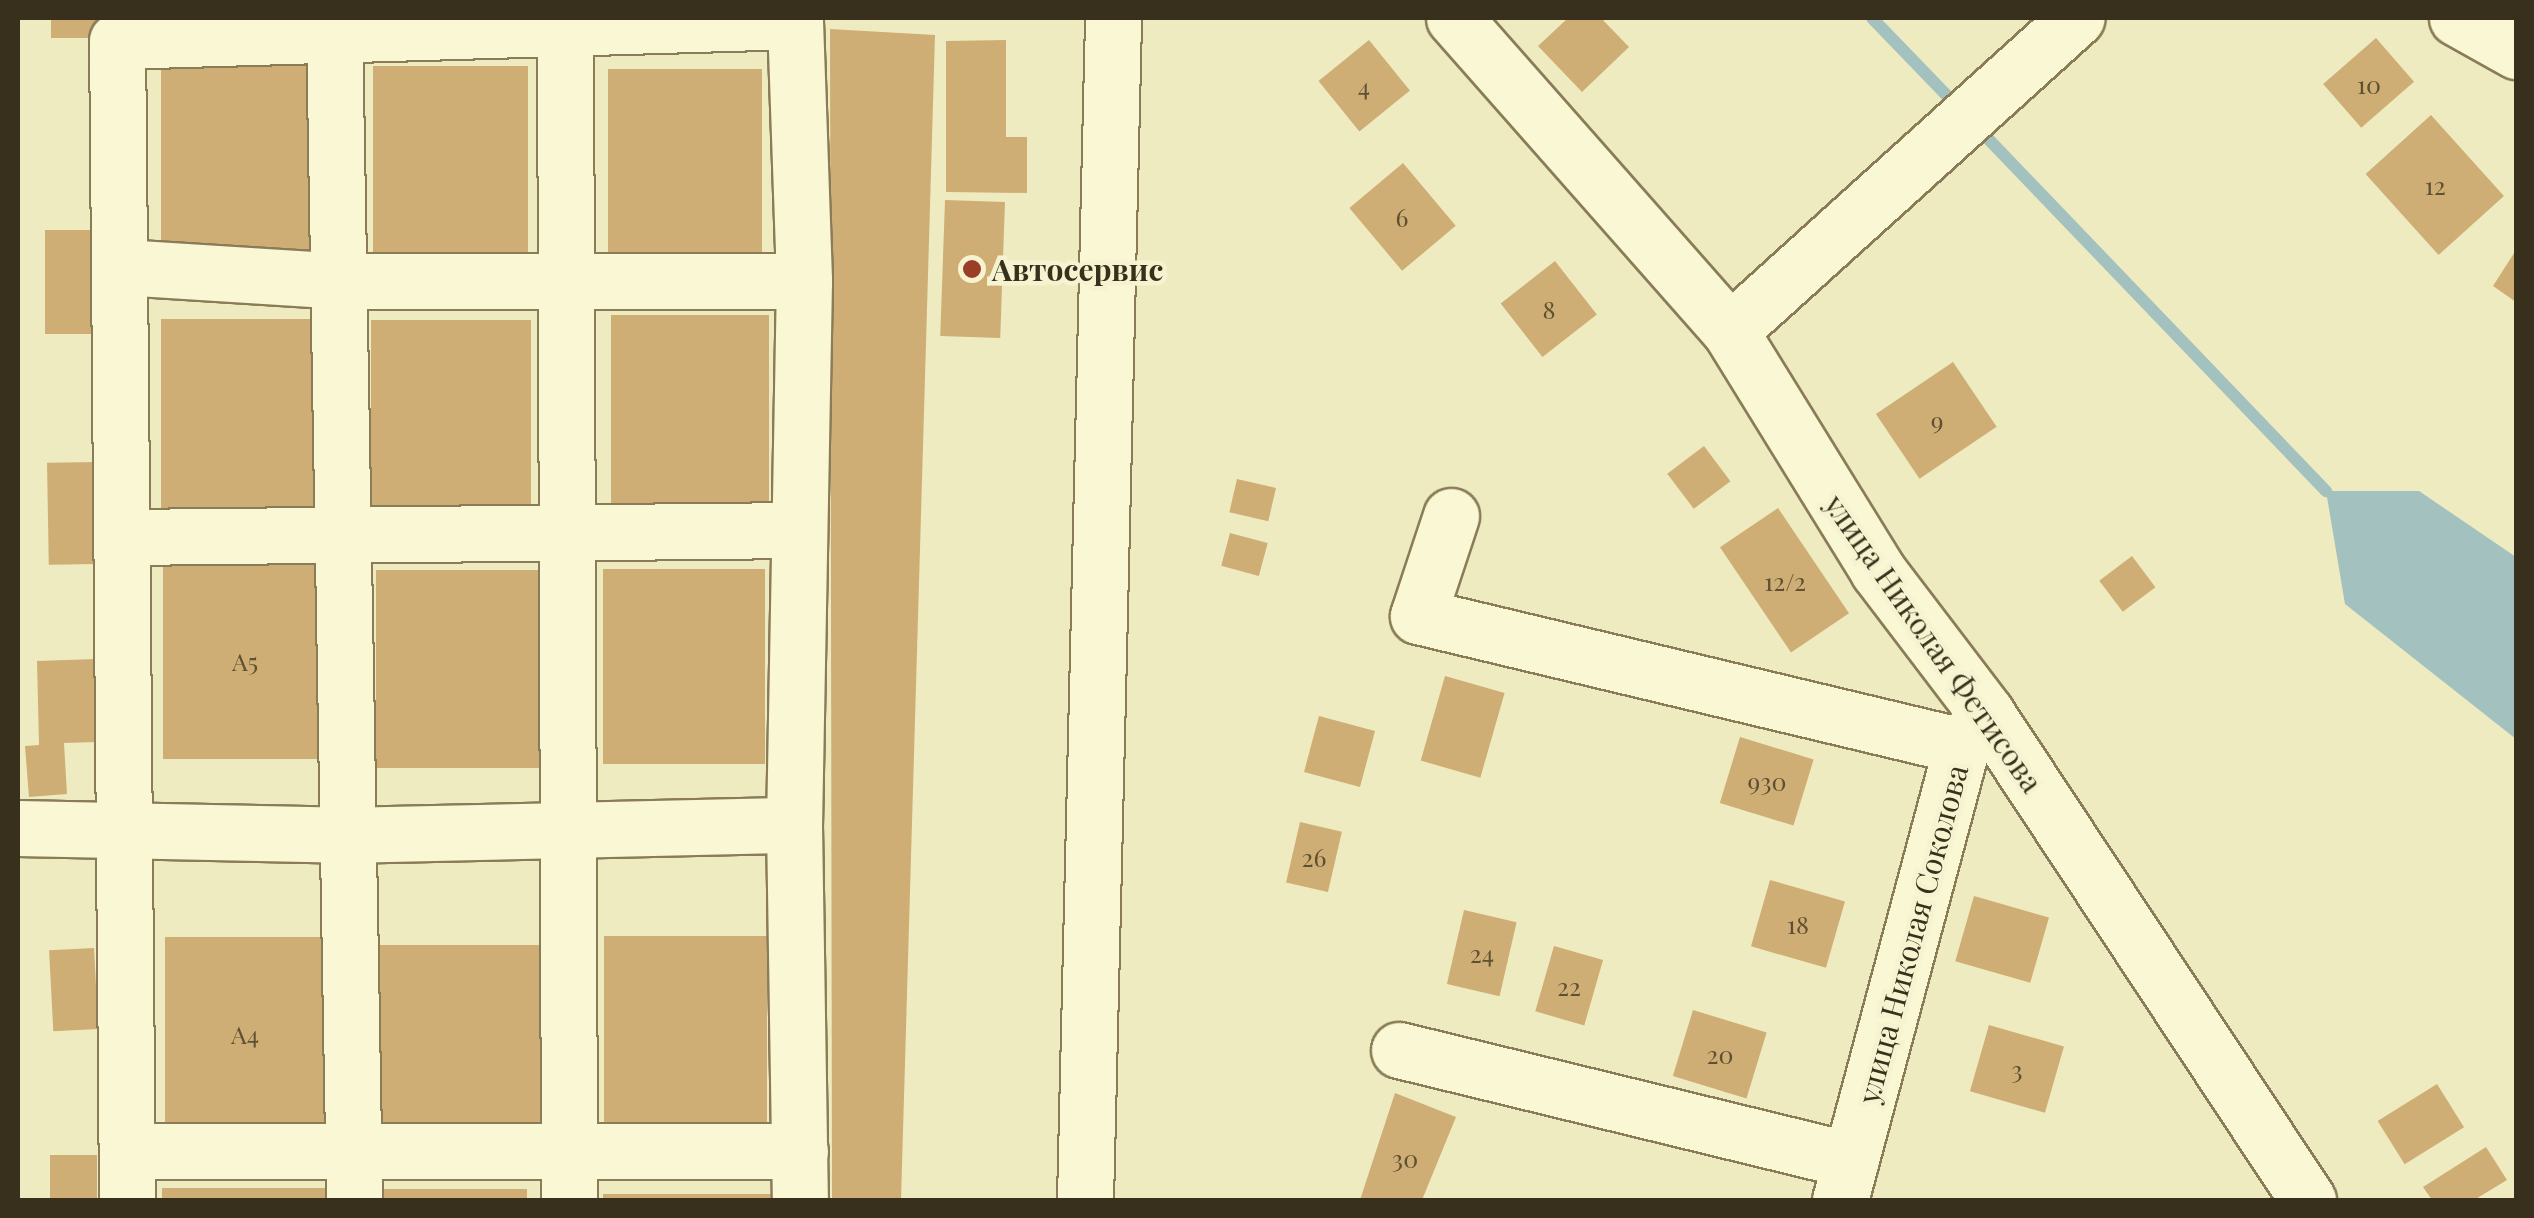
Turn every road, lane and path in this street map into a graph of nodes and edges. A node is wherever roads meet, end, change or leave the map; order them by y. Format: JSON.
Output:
{"nodes":[{"id":1,"x":1113,"y":18,"type":"edge"},
{"id":2,"x":1454,"y":18,"type":"edge"},
{"id":3,"x":2076,"y":18,"type":"edge"},
{"id":4,"x":2457,"y":18,"type":"edge"},
{"id":5,"x":334,"y":29,"type":"junction"},
{"id":6,"x":565,"y":29,"type":"junction"},
{"id":7,"x":2516,"y":52,"type":"edge"},
{"id":8,"x":122,"y":267,"type":"junction"},
{"id":9,"x":566,"y":278,"type":"junction"},
{"id":10,"x":344,"y":281,"type":"junction"},
{"id":11,"x":804,"y":281,"type":"junction"},
{"id":12,"x":1730,"y":330,"type":"junction"},
{"id":13,"x":1451,"y":516,"type":"dead end"},
{"id":14,"x":572,"y":526,"type":"junction"},
{"id":15,"x":799,"y":530,"type":"junction"},
{"id":16,"x":341,"y":536,"type":"junction"},
{"id":17,"x":121,"y":537,"type":"junction"},
{"id":18,"x":1974,"y":730,"type":"junction"},
{"id":19,"x":794,"y":825,"type":"junction"},
{"id":20,"x":572,"y":827,"type":"junction"},
{"id":21,"x":18,"y":828,"type":"edge"},
{"id":22,"x":129,"y":828,"type":"junction"},
{"id":23,"x":343,"y":835,"type":"junction"},
{"id":24,"x":1399,"y":1050,"type":"dead end"},
{"id":25,"x":355,"y":1175,"type":"edge"},
{"id":26,"x":128,"y":1176,"type":"edge"},
{"id":27,"x":569,"y":1176,"type":"edge"},
{"id":28,"x":800,"y":1176,"type":"edge"},
{"id":29,"x":1845,"y":1180,"type":"edge"},
{"id":30,"x":1085,"y":1200,"type":"edge"},
{"id":31,"x":2308,"y":1200,"type":"edge"}],
"edges":[{"from":1,"to":30,"type":"street"},
{"from":2,"to":12,"type":"street","name":"улица Николая Фетисова"},
{"from":3,"to":12,"type":"street"},
{"from":4,"to":7,"type":"street"},
{"from":5,"to":6,"type":"street"},
{"from":5,"to":8,"type":"street"},
{"from":5,"to":10,"type":"street"},
{"from":6,"to":9,"type":"street"},
{"from":6,"to":11,"type":"street"},
{"from":8,"to":10,"type":"street"},
{"from":8,"to":17,"type":"street"},
{"from":9,"to":10,"type":"street"},
{"from":9,"to":11,"type":"street"},
{"from":9,"to":14,"type":"street"},
{"from":10,"to":16,"type":"street"},
{"from":11,"to":15,"type":"street"},
{"from":12,"to":18,"type":"street","name":"улица Николая Фетисова"},
{"from":13,"to":18,"type":"street"},
{"from":14,"to":15,"type":"street"},
{"from":14,"to":16,"type":"street"},
{"from":14,"to":20,"type":"street"},
{"from":15,"to":19,"type":"street"},
{"from":16,"to":17,"type":"street"},
{"from":16,"to":23,"type":"street"},
{"from":17,"to":22,"type":"street"},
{"from":18,"to":29,"type":"street","name":"улица Николая Соколова"},
{"from":18,"to":31,"type":"street","name":"улица Николая Фетисова"},
{"from":19,"to":20,"type":"street"},
{"from":19,"to":28,"type":"street"},
{"from":20,"to":23,"type":"street"},
{"from":20,"to":27,"type":"street"},
{"from":21,"to":22,"type":"street"},
{"from":22,"to":23,"type":"street"},
{"from":22,"to":26,"type":"street"},
{"from":23,"to":25,"type":"street"},
{"from":24,"to":29,"type":"street","name":"улица Николая Соколова"},
{"from":25,"to":26,"type":"street"},
{"from":25,"to":27,"type":"street"},
{"from":27,"to":28,"type":"street"}]}
